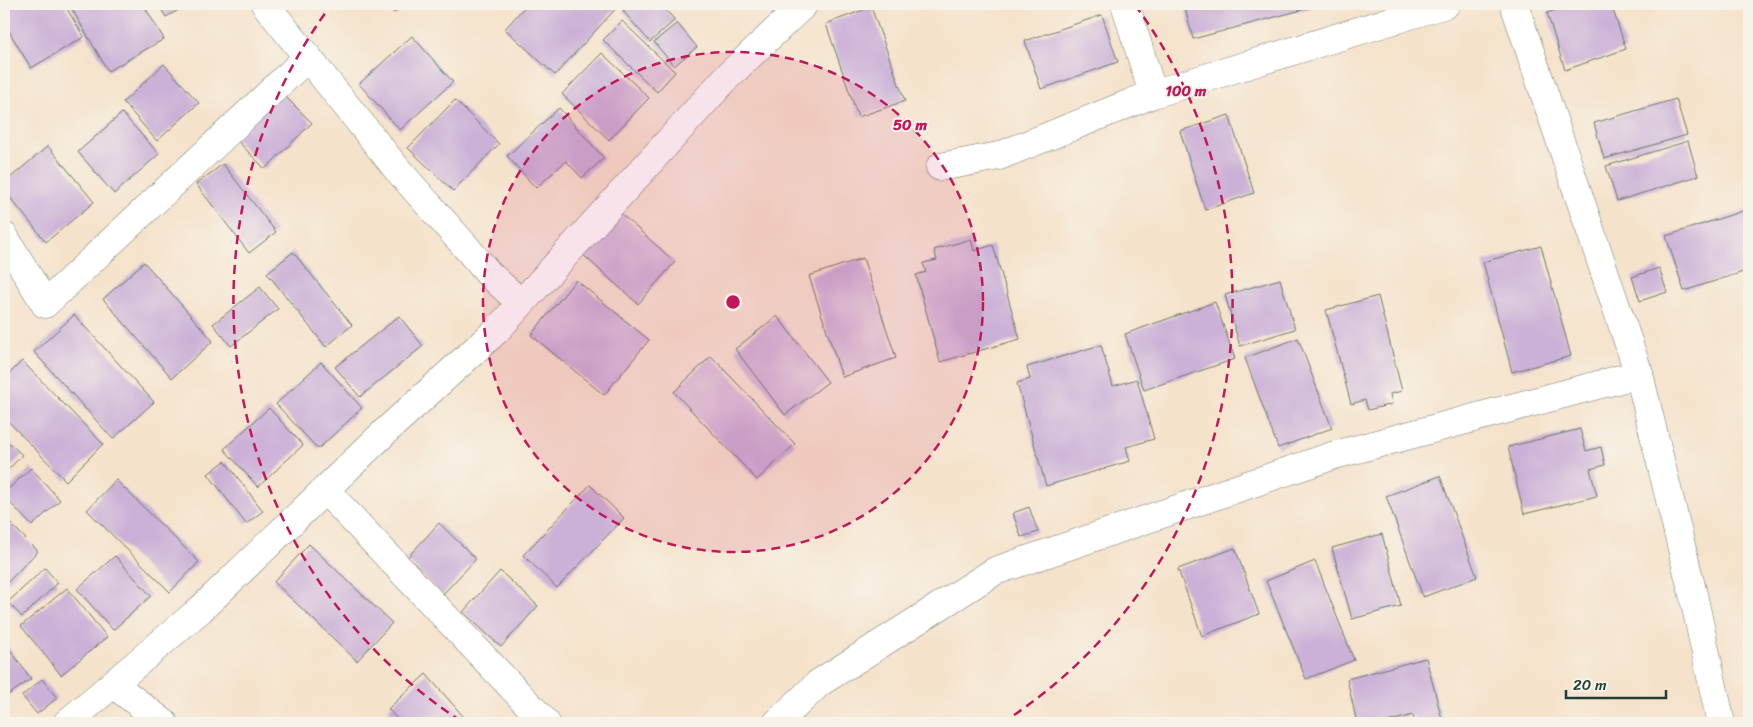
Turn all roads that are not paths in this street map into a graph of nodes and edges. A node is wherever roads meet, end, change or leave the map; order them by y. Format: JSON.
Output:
{"nodes":[{"id":1,"x":265,"y":4,"type":"edge"},
{"id":2,"x":804,"y":4,"type":"edge"},
{"id":3,"x":1125,"y":4,"type":"edge"},
{"id":4,"x":1446,"y":4,"type":"edge"},
{"id":5,"x":1514,"y":4,"type":"edge"},
{"id":6,"x":308,"y":57,"type":"junction"},
{"id":7,"x":1153,"y":94,"type":"junction"},
{"id":8,"x":940,"y":167,"type":"dead end"},
{"id":9,"x":4,"y":236,"type":"edge"},
{"id":10,"x":521,"y":303,"type":"junction"},
{"id":11,"x":1639,"y":374,"type":"junction"},
{"id":12,"x":325,"y":490,"type":"junction"},
{"id":13,"x":113,"y":684,"type":"junction"},
{"id":14,"x":67,"y":723,"type":"edge"},
{"id":15,"x":164,"y":723,"type":"edge"},
{"id":16,"x":546,"y":723,"type":"edge"},
{"id":17,"x":777,"y":723,"type":"edge"},
{"id":18,"x":1721,"y":723,"type":"edge"}],
"edges":[{"from":1,"to":6,"type":"street"},
{"from":2,"to":10,"type":"street"},
{"from":3,"to":7,"type":"street"},
{"from":4,"to":7,"type":"street"},
{"from":5,"to":11,"type":"street"},
{"from":6,"to":9,"type":"street"},
{"from":6,"to":10,"type":"street"},
{"from":7,"to":8,"type":"street"},
{"from":10,"to":12,"type":"street"},
{"from":11,"to":17,"type":"street"},
{"from":11,"to":18,"type":"street"},
{"from":12,"to":13,"type":"street"},
{"from":12,"to":16,"type":"street"},
{"from":13,"to":14,"type":"street"},
{"from":13,"to":15,"type":"street"}]}
